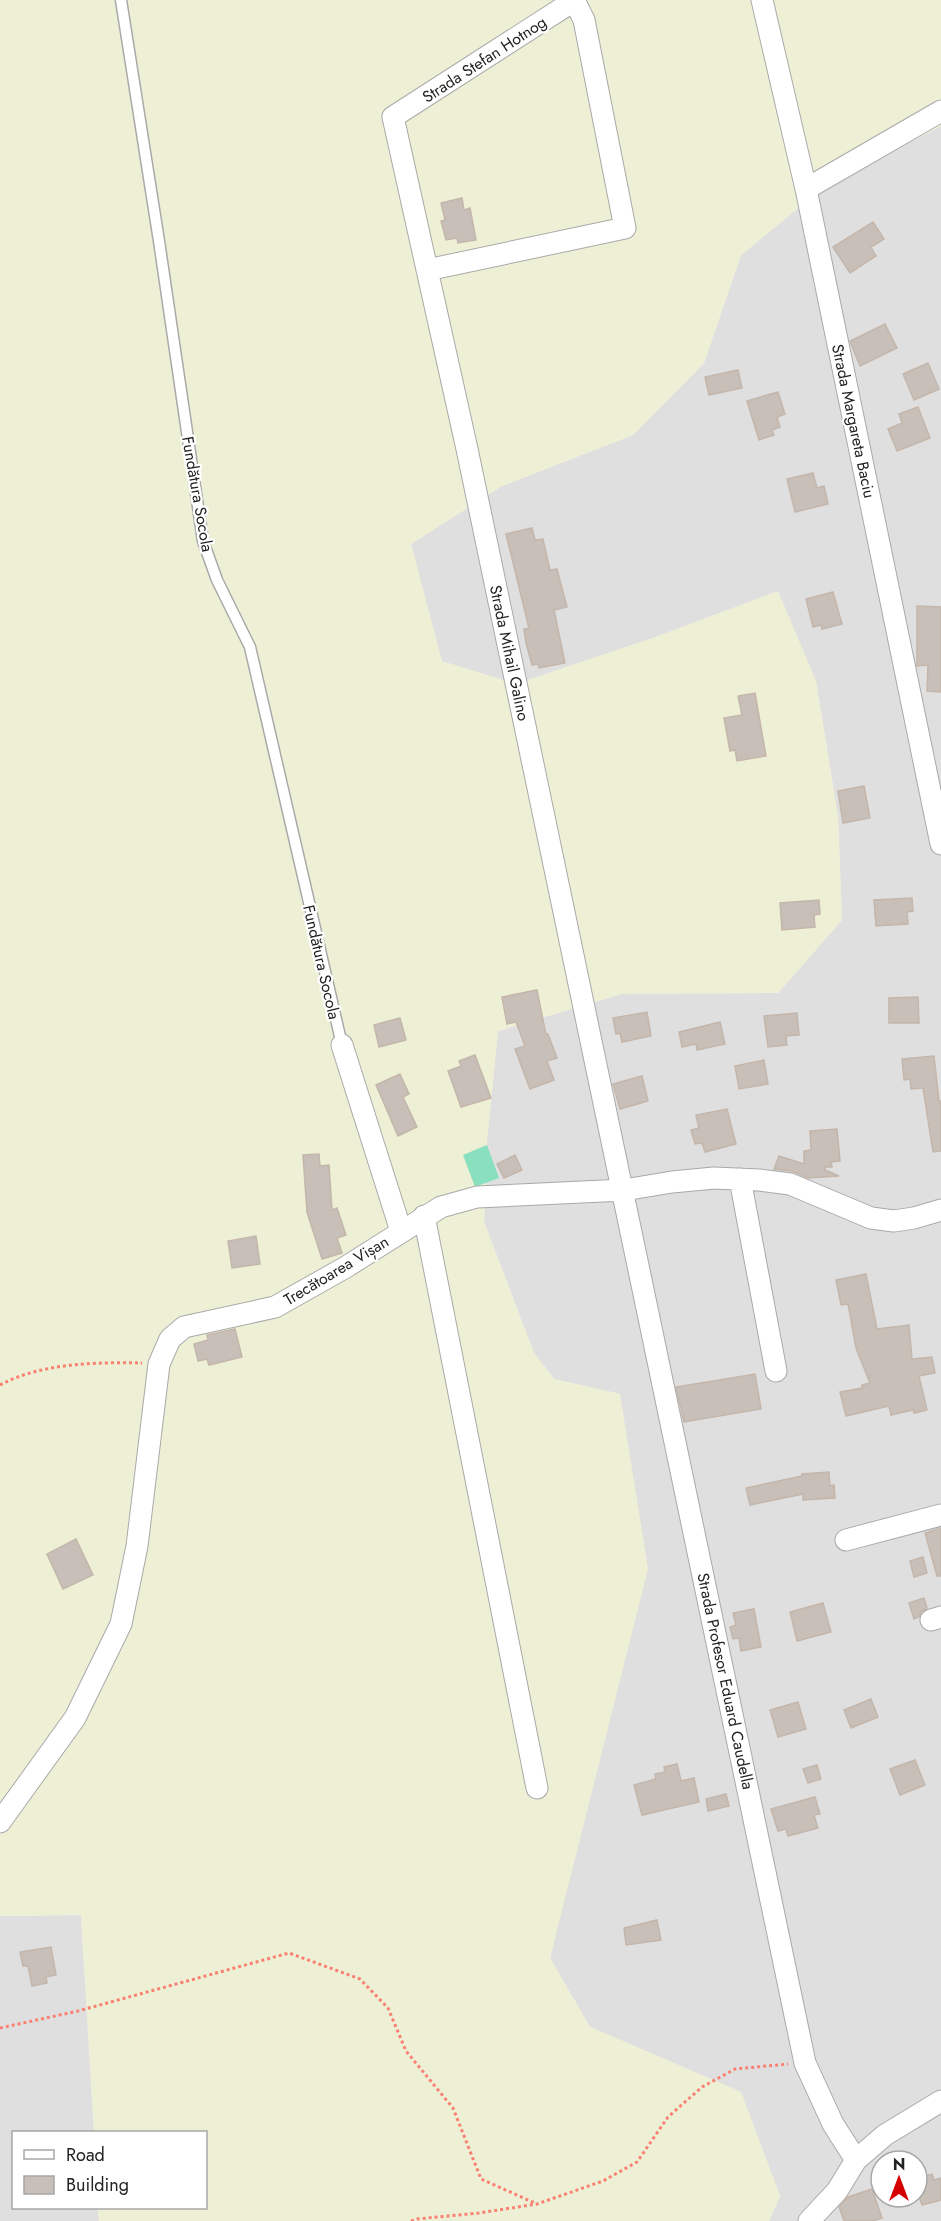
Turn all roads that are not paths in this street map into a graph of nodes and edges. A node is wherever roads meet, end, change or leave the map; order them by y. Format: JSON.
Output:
{"nodes":[{"id":1,"x":121,"y":0,"type":"edge"},
{"id":2,"x":574,"y":0,"type":"edge"},
{"id":3,"x":762,"y":0,"type":"edge"},
{"id":4,"x":941,"y":111,"type":"edge"},
{"id":5,"x":393,"y":117,"type":"joint"},
{"id":6,"x":806,"y":189,"type":"junction"},
{"id":7,"x":427,"y":270,"type":"junction"},
{"id":8,"x":941,"y":844,"type":"edge"},
{"id":9,"x":342,"y":1045,"type":"joint"},
{"id":10,"x":740,"y":1179,"type":"junction"},
{"id":11,"x":624,"y":1190,"type":"junction"},
{"id":12,"x":941,"y":1210,"type":"edge"},
{"id":13,"x":424,"y":1216,"type":"junction"},
{"id":14,"x":401,"y":1231,"type":"junction"},
{"id":15,"x":776,"y":1371,"type":"dead end"},
{"id":16,"x":941,"y":1515,"type":"edge"},
{"id":17,"x":846,"y":1540,"type":"dead end"},
{"id":18,"x":537,"y":1788,"type":"dead end"},
{"id":19,"x":0,"y":1821,"type":"edge"},
{"id":20,"x":941,"y":2101,"type":"edge"},
{"id":21,"x":856,"y":2160,"type":"junction"},
{"id":22,"x":809,"y":2221,"type":"edge"}],
"edges":[{"from":1,"to":9,"type":"lane","name":"Fundătura Socola"},
{"from":2,"to":5,"type":"street","name":"Strada Stefan Hotnog"},
{"from":2,"to":7,"type":"street"},
{"from":3,"to":6,"type":"street","name":"Strada Margareta Baciu"},
{"from":4,"to":6,"type":"street"},
{"from":5,"to":7,"type":"street","name":"Strada Mihail Galino"},
{"from":6,"to":8,"type":"street","name":"Strada Margareta Baciu"},
{"from":7,"to":11,"type":"street","name":"Strada Mihail Galino"},
{"from":9,"to":14,"type":"street"},
{"from":10,"to":11,"type":"street","name":"Trecătoarea Vișan"},
{"from":10,"to":12,"type":"street","name":"Trecătoarea Vișan"},
{"from":10,"to":15,"type":"street"},
{"from":11,"to":13,"type":"street","name":"Trecătoarea Vișan"},
{"from":11,"to":21,"type":"street","name":"Strada Profesor Eduard Caudella"},
{"from":13,"to":14,"type":"street","name":"Trecătoarea Vișan"},
{"from":13,"to":18,"type":"street"},
{"from":14,"to":19,"type":"street","name":"Trecătoarea Vișan"},
{"from":16,"to":17,"type":"street"},
{"from":20,"to":21,"type":"street"},
{"from":21,"to":22,"type":"street"}]}
